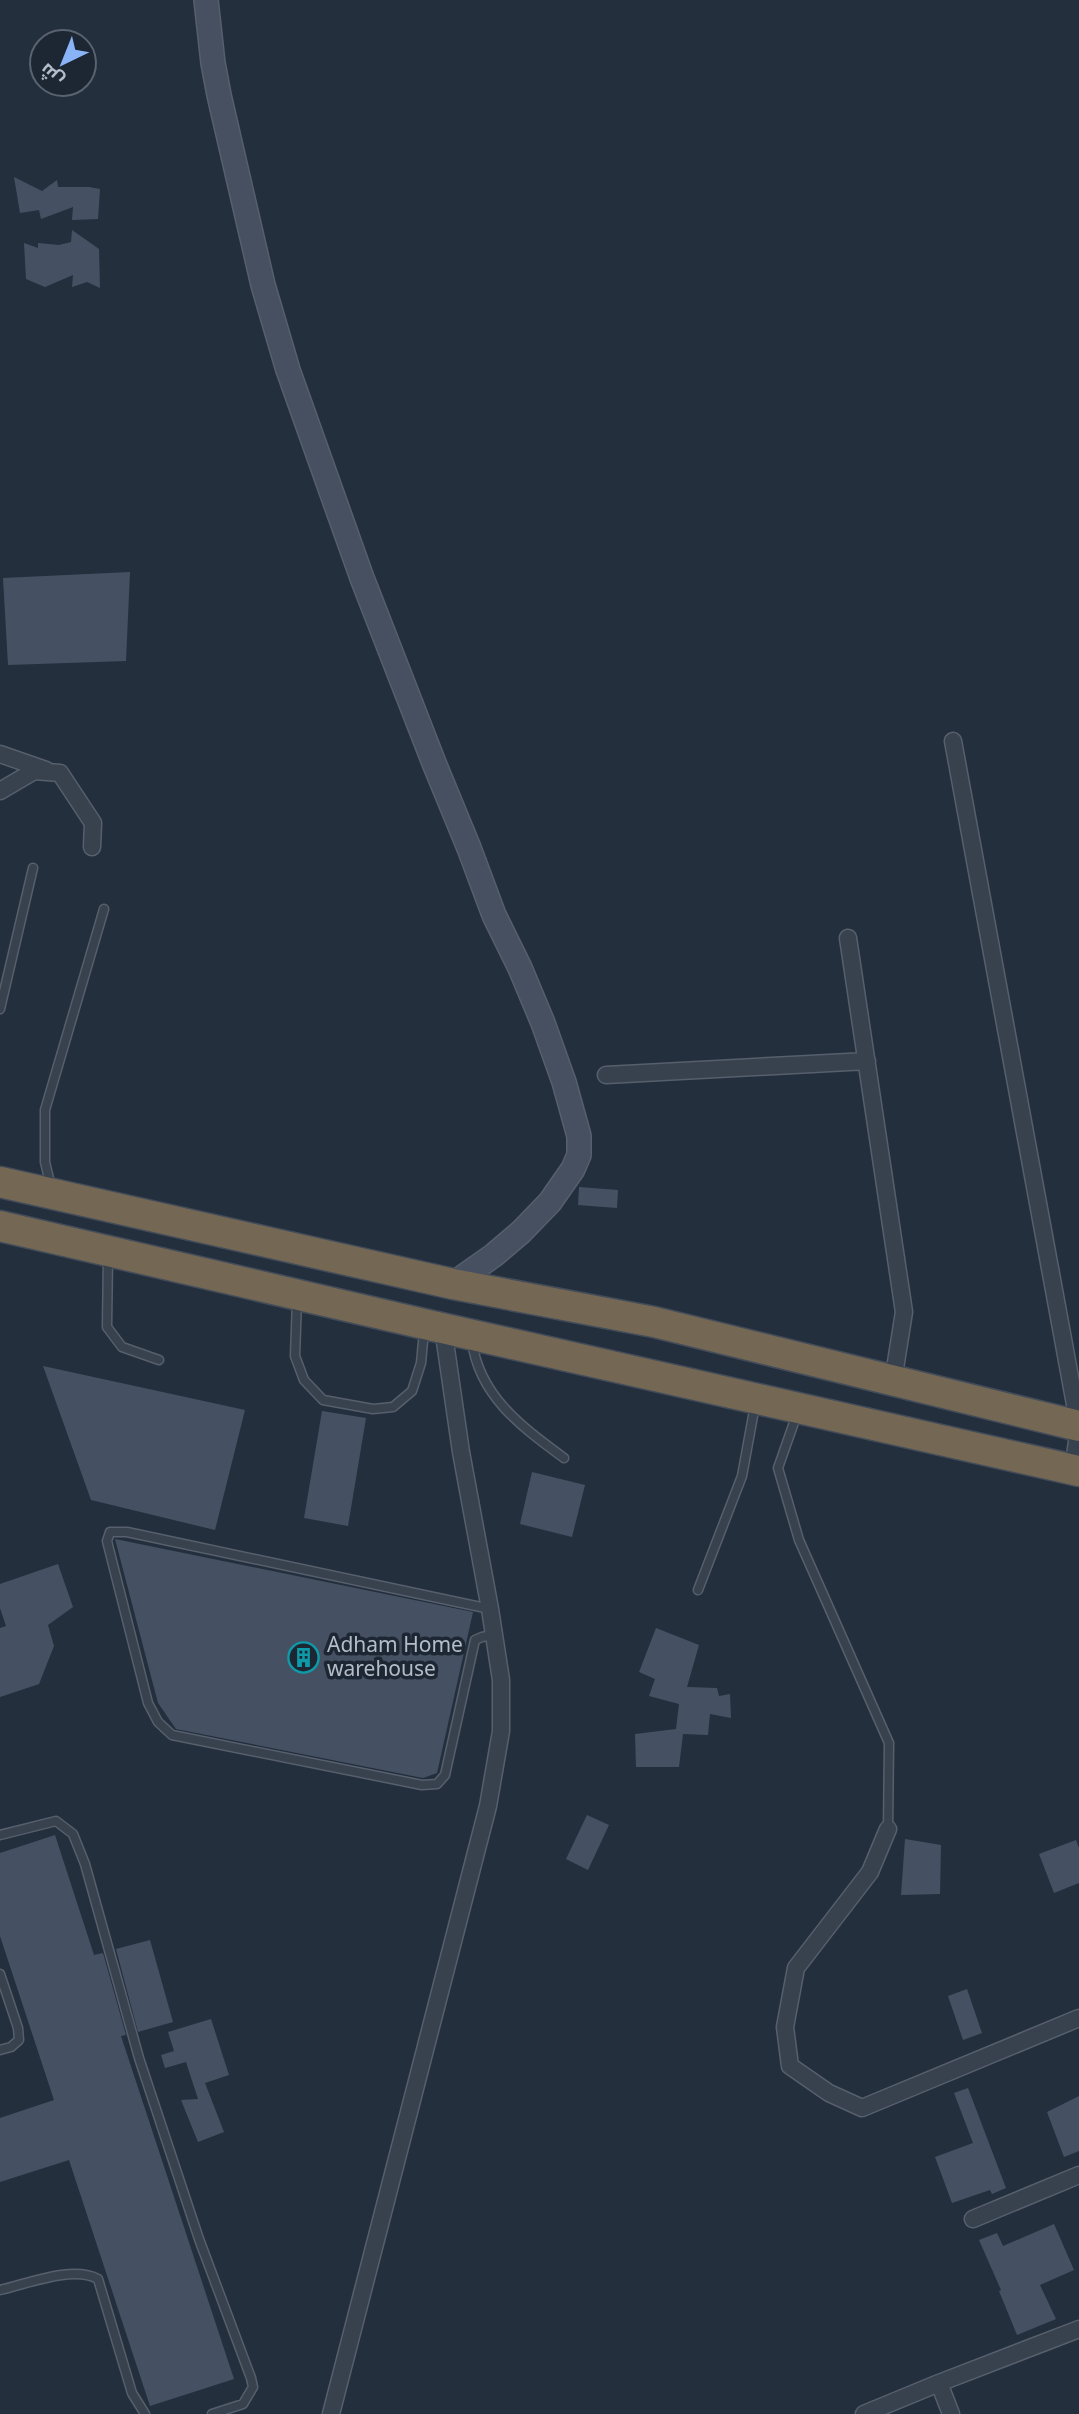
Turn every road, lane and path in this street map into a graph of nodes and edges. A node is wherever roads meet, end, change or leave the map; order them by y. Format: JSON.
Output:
{"nodes":[{"id":1,"x":206,"y":0,"type":"edge"},
{"id":2,"x":953,"y":741,"type":"dead end"},
{"id":3,"x":0,"y":754,"type":"edge"},
{"id":4,"x":51,"y":772,"type":"junction"},
{"id":5,"x":0,"y":791,"type":"edge"},
{"id":6,"x":92,"y":847,"type":"dead end"},
{"id":7,"x":33,"y":868,"type":"dead end"},
{"id":8,"x":104,"y":909,"type":"dead end"},
{"id":9,"x":848,"y":938,"type":"dead end"},
{"id":10,"x":0,"y":1009,"type":"edge"},
{"id":11,"x":867,"y":1061,"type":"junction"},
{"id":12,"x":606,"y":1075,"type":"dead end"},
{"id":13,"x":0,"y":1182,"type":"edge"},
{"id":14,"x":52,"y":1194,"type":"junction"},
{"id":15,"x":0,"y":1226,"type":"edge"},
{"id":16,"x":108,"y":1251,"type":"junction"},
{"id":17,"x":453,"y":1284,"type":"junction"},
{"id":18,"x":298,"y":1295,"type":"junction"},
{"id":19,"x":446,"y":1329,"type":"junction"},
{"id":20,"x":159,"y":1360,"type":"dead end"},
{"id":21,"x":893,"y":1381,"type":"junction"},
{"id":22,"x":757,"y":1399,"type":"junction"},
{"id":23,"x":799,"y":1408,"type":"junction"},
{"id":24,"x":1079,"y":1426,"type":"edge"},
{"id":25,"x":564,"y":1458,"type":"dead end"},
{"id":26,"x":1076,"y":1471,"type":"edge"},
{"id":27,"x":698,"y":1590,"type":"dead end"},
{"id":28,"x":490,"y":1609,"type":"junction"},
{"id":29,"x":494,"y":1635,"type":"junction"},
{"id":30,"x":888,"y":1829,"type":"joint"},
{"id":31,"x":0,"y":1835,"type":"edge"},
{"id":32,"x":0,"y":1973,"type":"edge"},
{"id":33,"x":1079,"y":2018,"type":"edge"},
{"id":34,"x":0,"y":2050,"type":"edge"},
{"id":35,"x":1079,"y":2175,"type":"edge"},
{"id":36,"x":973,"y":2220,"type":"dead end"},
{"id":37,"x":0,"y":2290,"type":"edge"},
{"id":38,"x":1079,"y":2329,"type":"edge"},
{"id":39,"x":939,"y":2383,"type":"junction"},
{"id":40,"x":145,"y":2414,"type":"edge"},
{"id":41,"x":212,"y":2414,"type":"edge"},
{"id":42,"x":331,"y":2414,"type":"edge"},
{"id":43,"x":864,"y":2414,"type":"edge"},
{"id":44,"x":951,"y":2414,"type":"edge"}],
"edges":[{"from":1,"to":17,"type":"street"},
{"from":2,"to":24,"type":"street"},
{"from":3,"to":4,"type":"street"},
{"from":4,"to":5,"type":"street"},
{"from":4,"to":6,"type":"street"},
{"from":7,"to":10,"type":"lane"},
{"from":8,"to":14,"type":"lane"},
{"from":9,"to":11,"type":"street"},
{"from":11,"to":12,"type":"street"},
{"from":11,"to":21,"type":"street"},
{"from":13,"to":14,"type":"highway"},
{"from":14,"to":17,"type":"highway"},
{"from":15,"to":16,"type":"highway"},
{"from":16,"to":18,"type":"highway"},
{"from":16,"to":20,"type":"lane"},
{"from":17,"to":21,"type":"highway"},
{"from":18,"to":19,"type":"highway"},
{"from":18,"to":19,"type":"lane"},
{"from":19,"to":22,"type":"highway"},
{"from":19,"to":25,"type":"lane"},
{"from":19,"to":28,"type":"street"},
{"from":21,"to":24,"type":"highway"},
{"from":22,"to":23,"type":"highway"},
{"from":22,"to":27,"type":"lane"},
{"from":23,"to":26,"type":"highway"},
{"from":23,"to":30,"type":"lane"},
{"from":24,"to":26,"type":"street"},
{"from":28,"to":29,"type":"street"},
{"from":28,"to":29,"type":"lane"},
{"from":29,"to":42,"type":"street"},
{"from":30,"to":33,"type":"street"},
{"from":31,"to":41,"type":"lane"},
{"from":32,"to":34,"type":"lane"},
{"from":35,"to":36,"type":"street"},
{"from":37,"to":40,"type":"lane"},
{"from":38,"to":39,"type":"street"},
{"from":39,"to":43,"type":"street"},
{"from":39,"to":44,"type":"street"}]}
